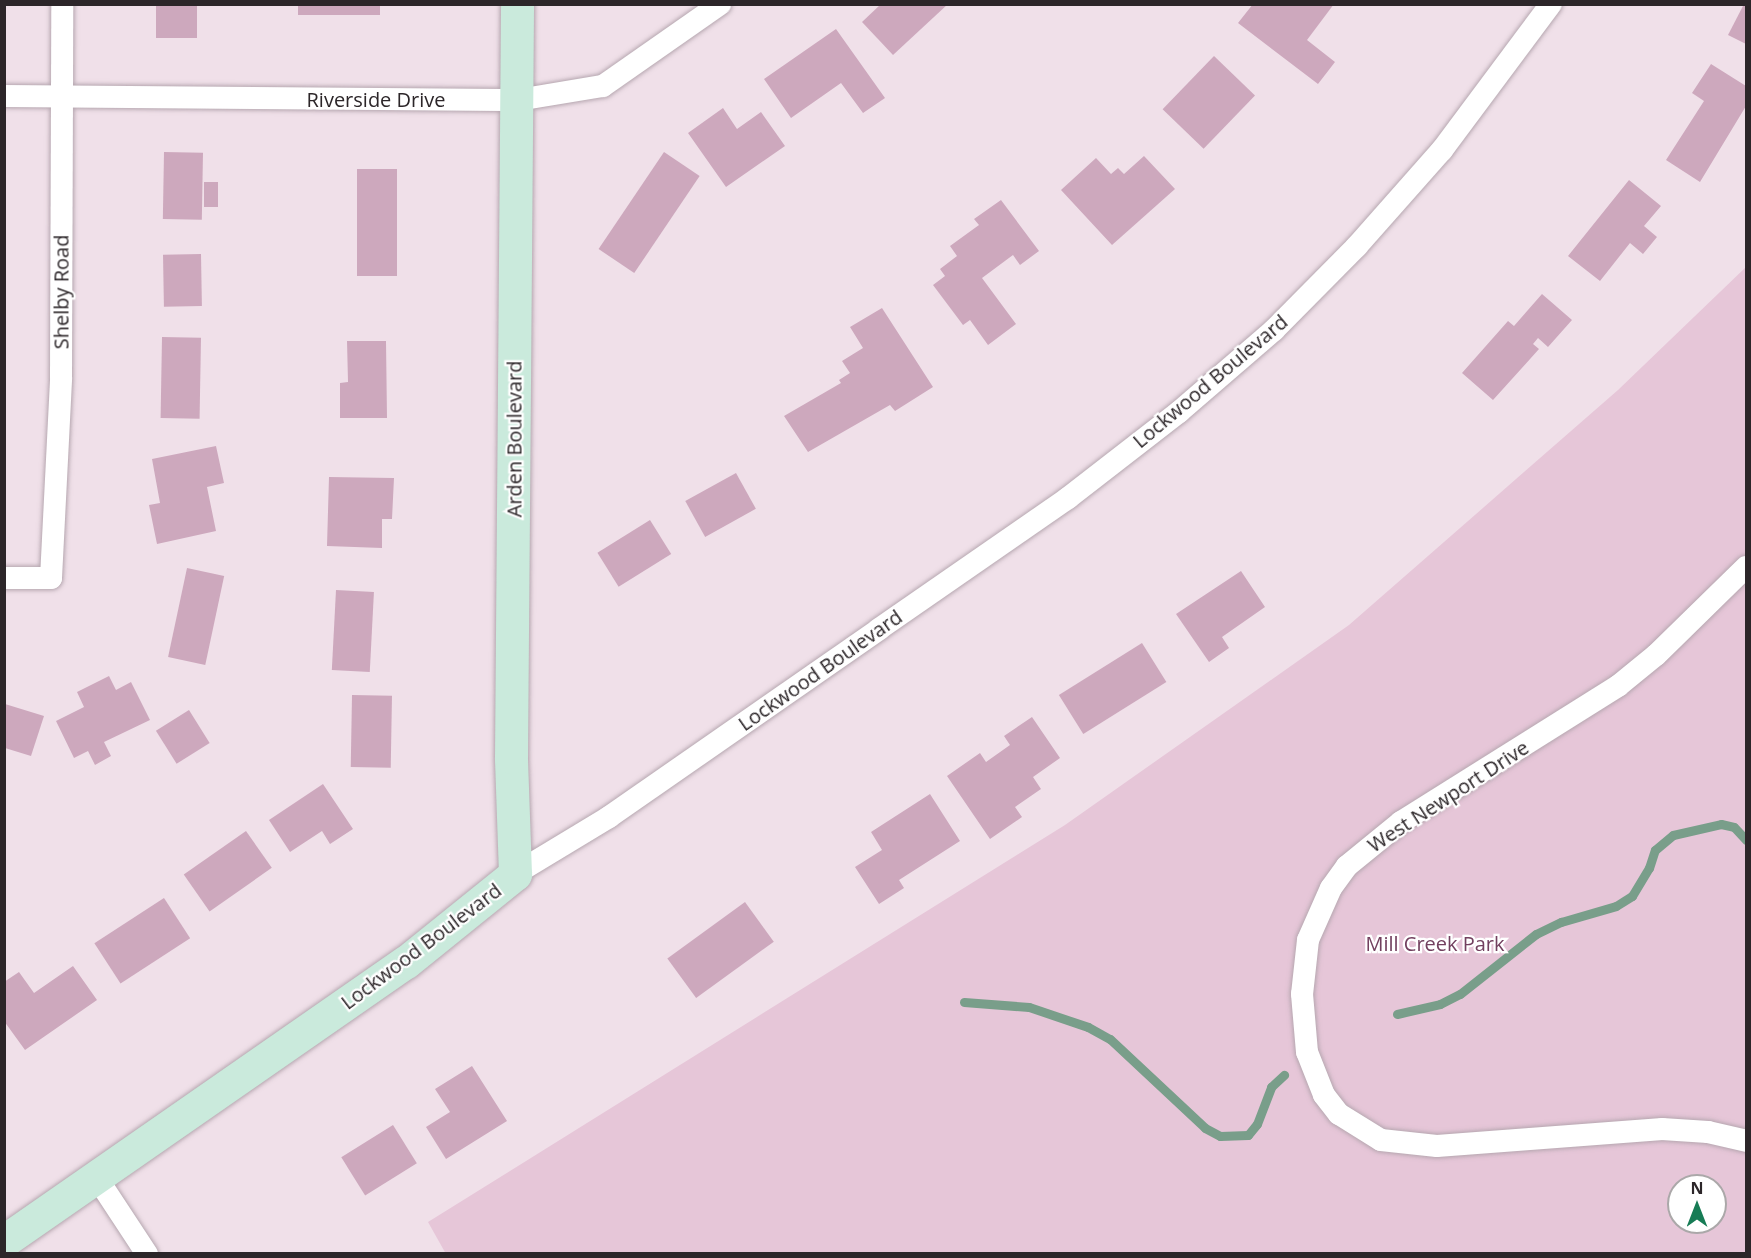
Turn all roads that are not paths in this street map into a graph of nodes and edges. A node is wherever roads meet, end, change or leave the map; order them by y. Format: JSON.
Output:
{"nodes":[{"id":1,"x":62,"y":4,"type":"edge"},
{"id":2,"x":517,"y":4,"type":"edge"},
{"id":3,"x":720,"y":4,"type":"edge"},
{"id":4,"x":1551,"y":4,"type":"edge"},
{"id":5,"x":4,"y":96,"type":"edge"},
{"id":6,"x":61,"y":97,"type":"junction"},
{"id":7,"x":518,"y":100,"type":"junction"},
{"id":8,"x":1746,"y":567,"type":"edge"},
{"id":9,"x":4,"y":578,"type":"edge"},
{"id":10,"x":515,"y":874,"type":"junction"},
{"id":11,"x":1746,"y":1141,"type":"edge"},
{"id":12,"x":97,"y":1178,"type":"junction"},
{"id":13,"x":4,"y":1241,"type":"edge"},
{"id":14,"x":147,"y":1254,"type":"edge"}],
"edges":[{"from":1,"to":6,"type":"street","name":"Shelby Road"},
{"from":2,"to":7,"type":"main road","name":"Arden Boulevard"},
{"from":3,"to":7,"type":"street","name":"Riverside Drive"},
{"from":4,"to":10,"type":"street","name":"Lockwood Boulevard"},
{"from":5,"to":6,"type":"street","name":"Riverside Drive"},
{"from":6,"to":7,"type":"street","name":"Riverside Drive"},
{"from":6,"to":9,"type":"street","name":"Shelby Road"},
{"from":7,"to":10,"type":"main road","name":"Arden Boulevard"},
{"from":8,"to":11,"type":"street","name":"West Newport Drive"},
{"from":10,"to":12,"type":"main road","name":"Lockwood Boulevard"},
{"from":12,"to":13,"type":"main road","name":"Lockwood Boulevard"},
{"from":12,"to":14,"type":"street"}]}
